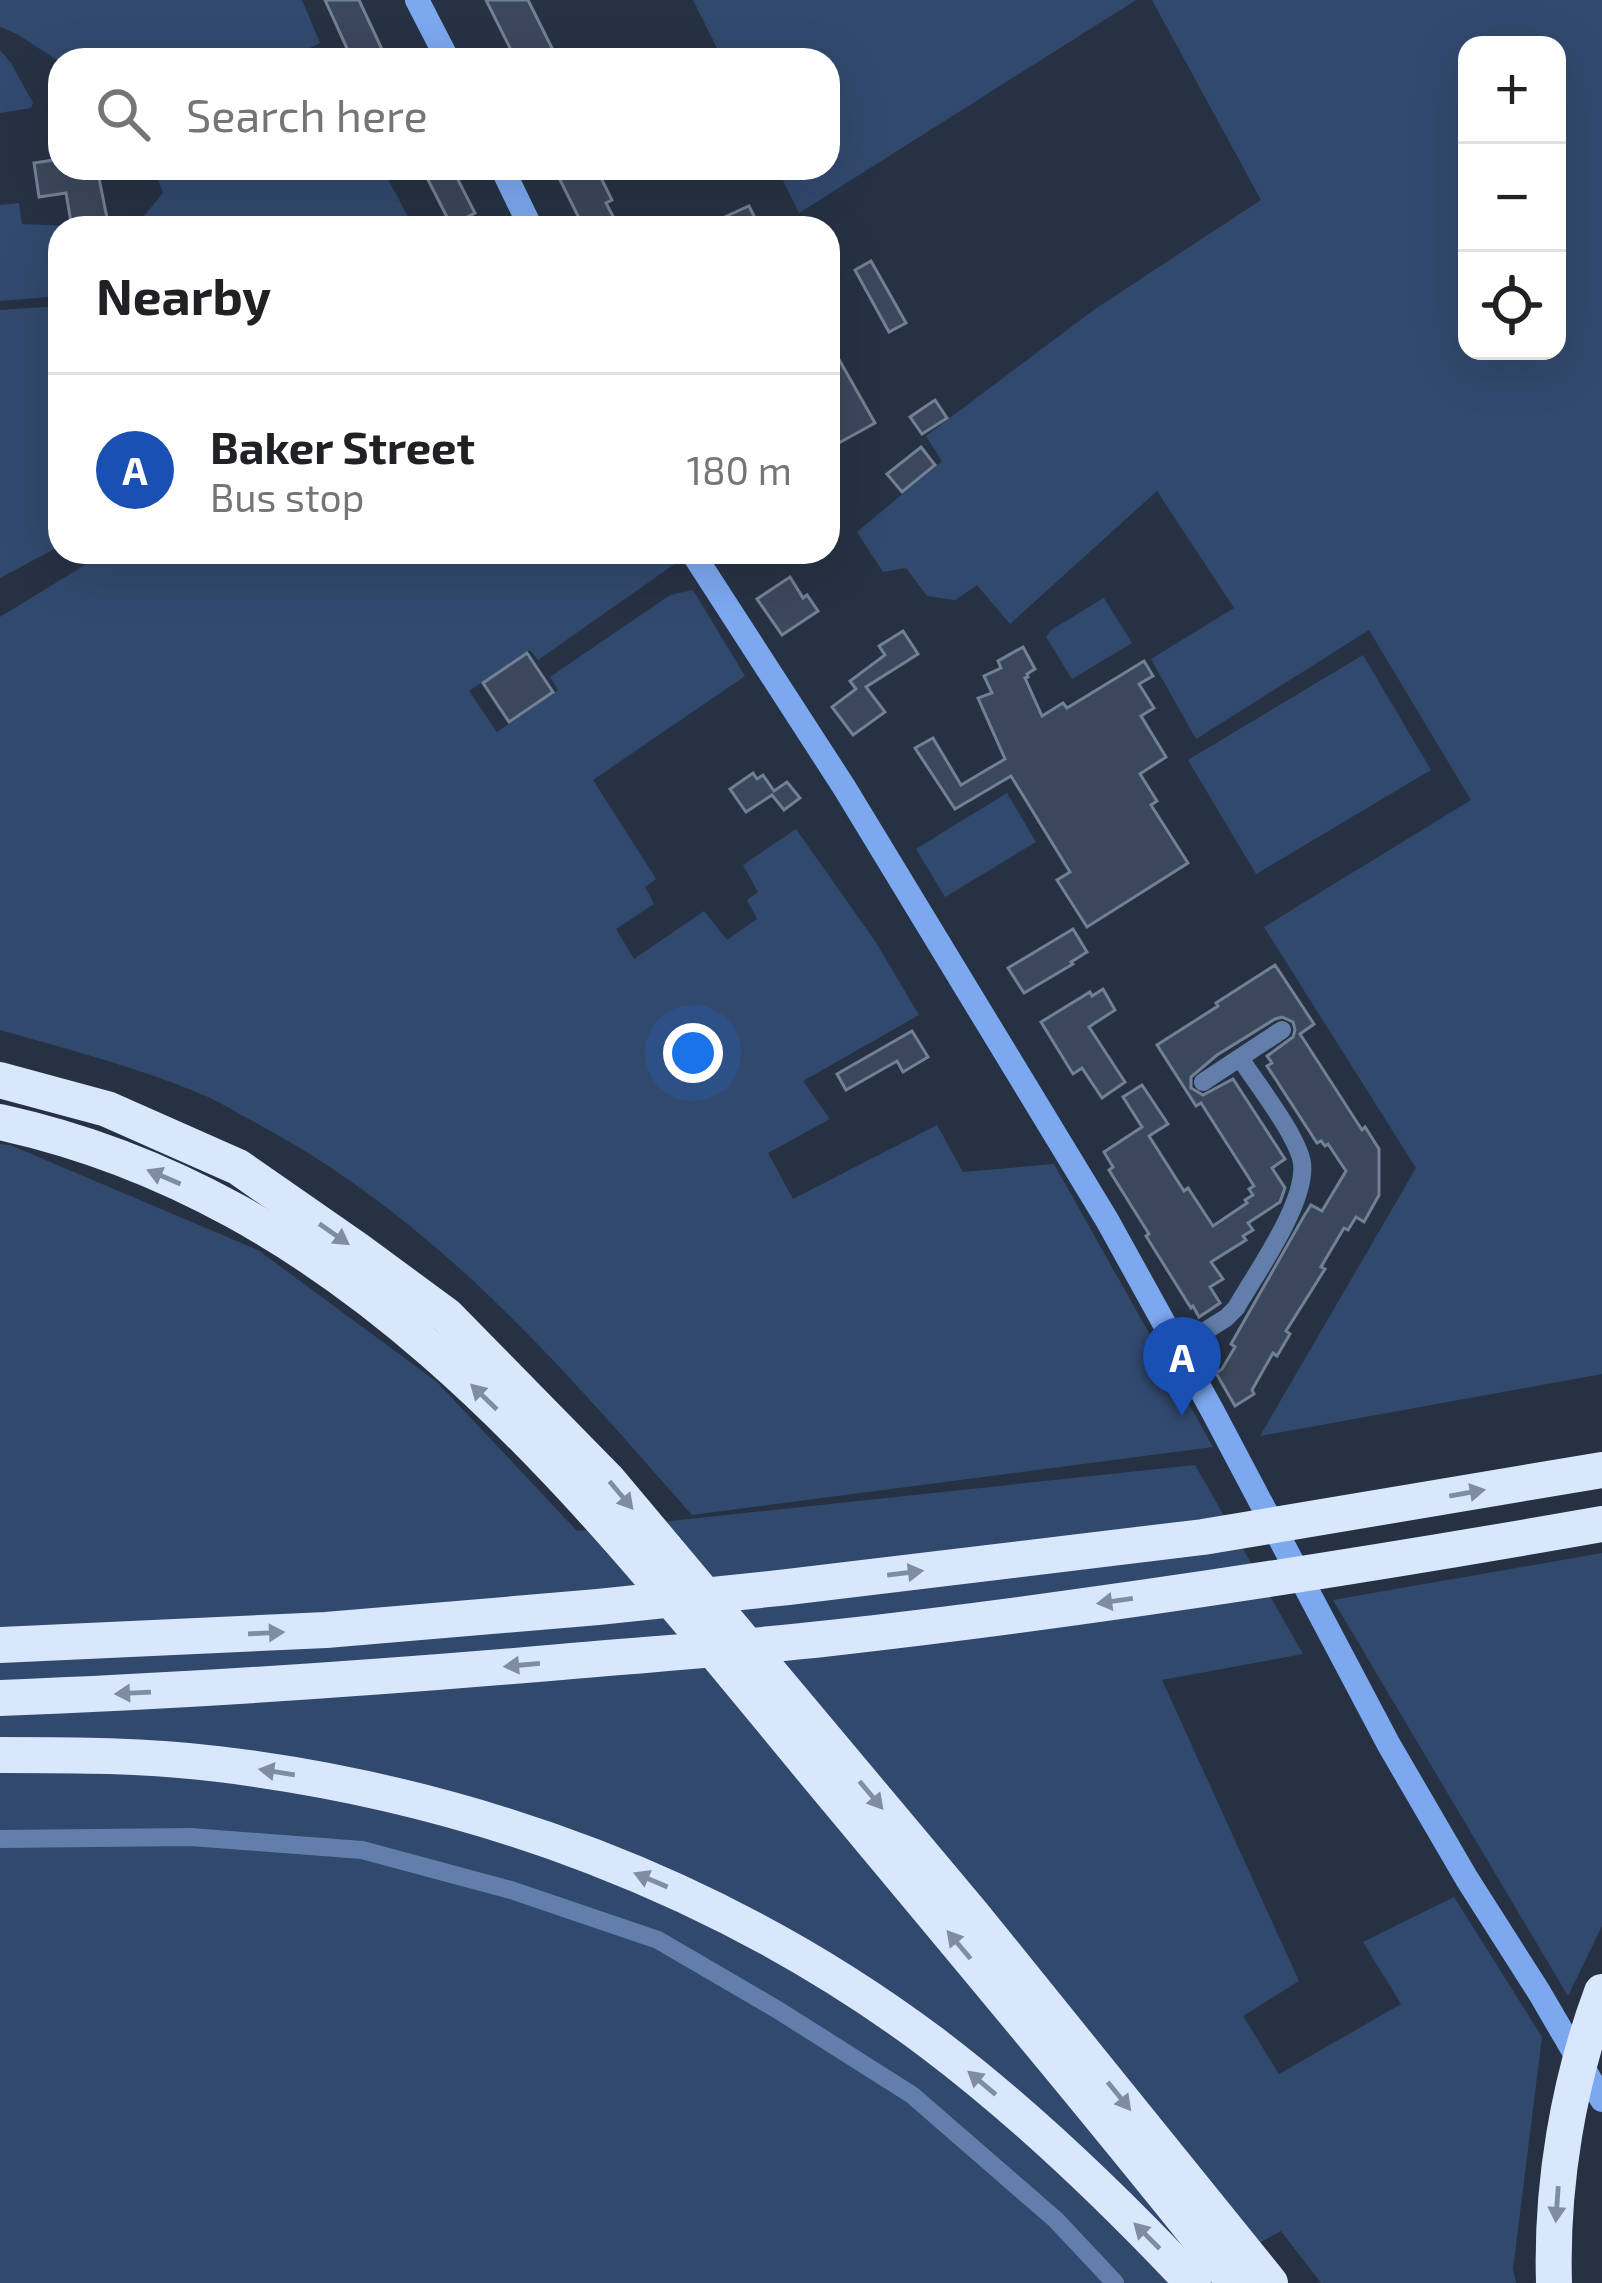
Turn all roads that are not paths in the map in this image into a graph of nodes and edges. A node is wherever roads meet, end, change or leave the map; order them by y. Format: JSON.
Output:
{"nodes":[{"id":1,"x":417,"y":0,"type":"edge"},
{"id":2,"x":442,"y":48,"type":"edge"},
{"id":3,"x":508,"y":180,"type":"edge"},
{"id":4,"x":525,"y":216,"type":"edge"},
{"id":5,"x":700,"y":564,"type":"edge"},
{"id":6,"x":1282,"y":1030,"type":"dead end"},
{"id":7,"x":1240,"y":1058,"type":"junction"},
{"id":8,"x":0,"y":1080,"type":"edge"},
{"id":9,"x":1203,"y":1082,"type":"dead end"},
{"id":10,"x":0,"y":1122,"type":"edge"},
{"id":11,"x":1178,"y":1348,"type":"junction"},
{"id":12,"x":1602,"y":1470,"type":"edge"},
{"id":13,"x":1602,"y":1523,"type":"edge"},
{"id":14,"x":0,"y":1635,"type":"edge"},
{"id":15,"x":149,"y":1640,"type":"junction"},
{"id":16,"x":0,"y":1646,"type":"edge"},
{"id":17,"x":0,"y":1698,"type":"edge"},
{"id":18,"x":0,"y":1755,"type":"edge"},
{"id":19,"x":26,"y":1838,"type":"junction"},
{"id":20,"x":0,"y":1839,"type":"edge"},
{"id":21,"x":0,"y":1859,"type":"edge"},
{"id":22,"x":1599,"y":1999,"type":"edge"},
{"id":23,"x":1602,"y":2099,"type":"edge"},
{"id":24,"x":1115,"y":2283,"type":"edge"},
{"id":25,"x":1193,"y":2283,"type":"edge"},
{"id":26,"x":1235,"y":2283,"type":"edge"},
{"id":27,"x":1270,"y":2283,"type":"edge"},
{"id":28,"x":1554,"y":2283,"type":"edge"}],
"edges":[{"from":1,"to":2,"type":"main road"},
{"from":3,"to":4,"type":"main road"},
{"from":5,"to":11,"type":"main road"},
{"from":6,"to":7,"type":"street"},
{"from":7,"to":9,"type":"street"},
{"from":7,"to":11,"type":"street"},
{"from":8,"to":27,"type":"highway","one_way":true},
{"from":26,"to":10,"type":"highway","one_way":true},
{"from":11,"to":23,"type":"main road"},
{"from":15,"to":12,"type":"highway","one_way":true},
{"from":13,"to":17,"type":"highway","one_way":true},
{"from":14,"to":15,"type":"highway"},
{"from":15,"to":16,"type":"highway"},
{"from":25,"to":18,"type":"highway","one_way":true},
{"from":19,"to":20,"type":"street"},
{"from":19,"to":21,"type":"street"},
{"from":19,"to":24,"type":"street"},
{"from":22,"to":28,"type":"highway","one_way":true}]}
